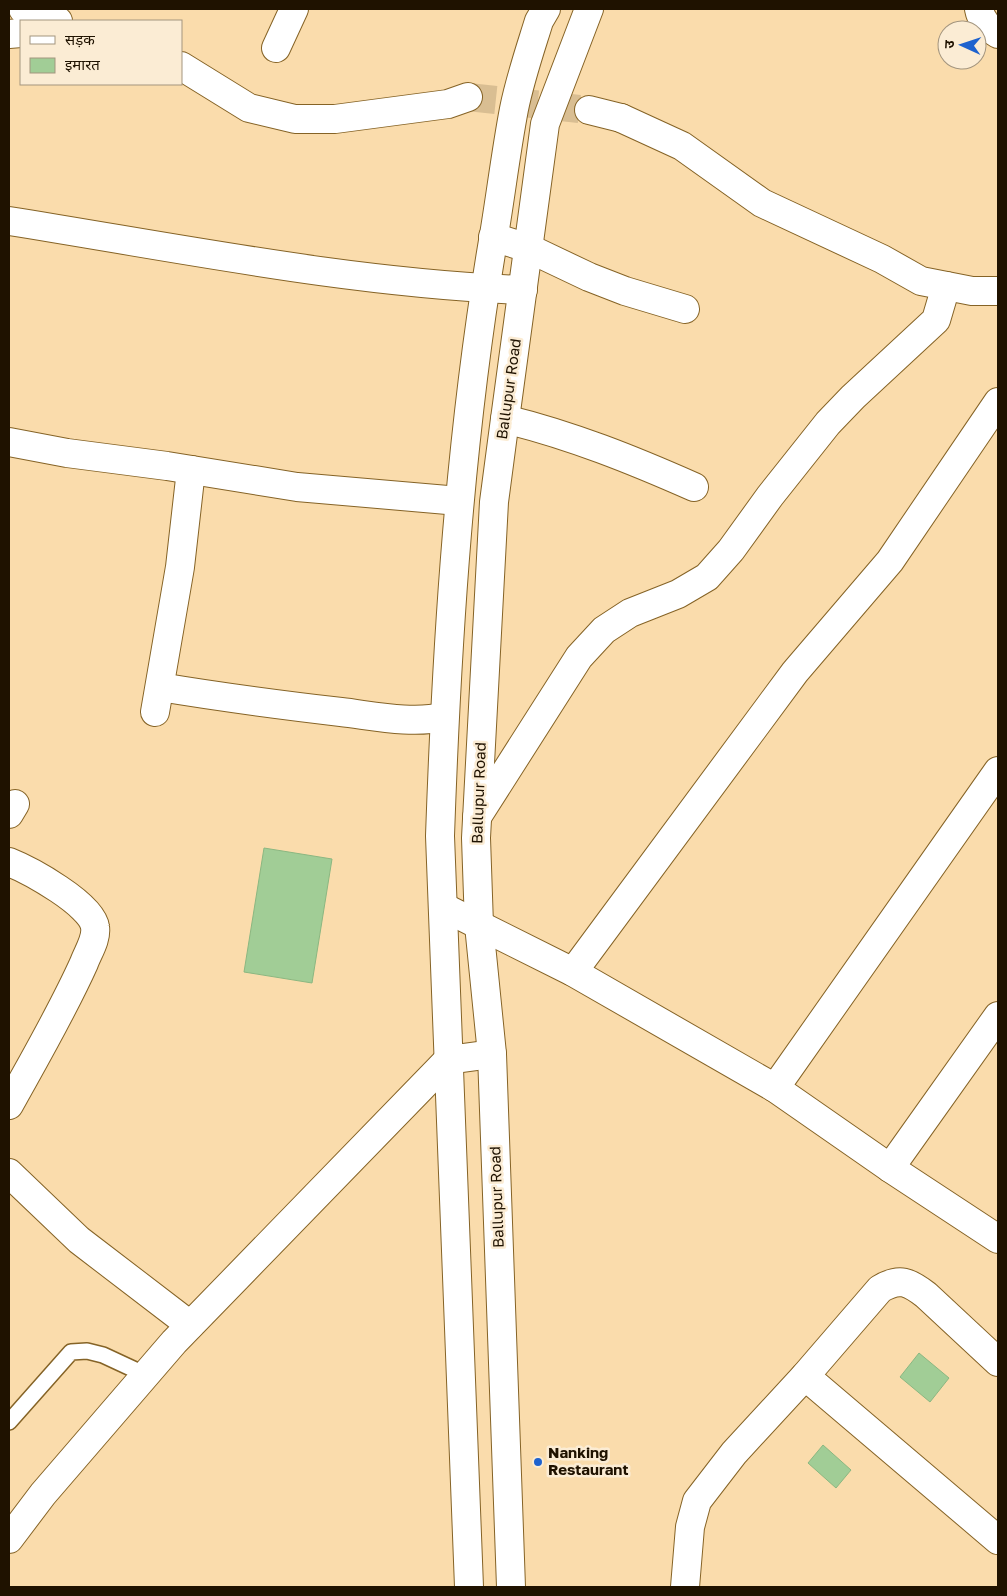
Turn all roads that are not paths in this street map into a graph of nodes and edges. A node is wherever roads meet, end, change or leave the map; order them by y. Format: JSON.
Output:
{"nodes":[{"id":1,"x":23,"y":9,"type":"edge"},
{"id":2,"x":294,"y":9,"type":"edge"},
{"id":3,"x":546,"y":9,"type":"edge"},
{"id":4,"x":589,"y":9,"type":"edge"},
{"id":5,"x":979,"y":9,"type":"edge"},
{"id":6,"x":55,"y":20,"type":"edge"},
{"id":7,"x":998,"y":34,"type":"edge"},
{"id":8,"x":276,"y":48,"type":"dead end"},
{"id":9,"x":182,"y":67,"type":"edge"},
{"id":10,"x":468,"y":97,"type":"tunnel mouth"},
{"id":11,"x":590,"y":110,"type":"tunnel mouth"},
{"id":12,"x":9,"y":221,"type":"edge"},
{"id":13,"x":493,"y":237,"type":"junction"},
{"id":14,"x":528,"y":248,"type":"junction"},
{"id":15,"x":946,"y":286,"type":"junction"},
{"id":16,"x":484,"y":289,"type":"junction"},
{"id":17,"x":523,"y":290,"type":"junction"},
{"id":18,"x":998,"y":291,"type":"edge"},
{"id":19,"x":685,"y":309,"type":"dead end"},
{"id":20,"x":998,"y":402,"type":"edge"},
{"id":21,"x":505,"y":419,"type":"junction"},
{"id":22,"x":9,"y":442,"type":"edge"},
{"id":23,"x":191,"y":470,"type":"junction"},
{"id":24,"x":694,"y":487,"type":"dead end"},
{"id":25,"x":459,"y":501,"type":"junction"},
{"id":26,"x":444,"y":717,"type":"junction"},
{"id":27,"x":998,"y":771,"type":"edge"},
{"id":28,"x":477,"y":817,"type":"junction"},
{"id":29,"x":9,"y":862,"type":"edge"},
{"id":30,"x":443,"y":907,"type":"junction"},
{"id":31,"x":479,"y":925,"type":"junction"},
{"id":32,"x":573,"y":972,"type":"junction"},
{"id":33,"x":998,"y":1016,"type":"edge"},
{"id":34,"x":492,"y":1054,"type":"junction"},
{"id":35,"x":448,"y":1060,"type":"junction"},
{"id":36,"x":775,"y":1088,"type":"junction"},
{"id":37,"x":9,"y":1105,"type":"edge"},
{"id":38,"x":890,"y":1168,"type":"junction"},
{"id":39,"x":9,"y":1173,"type":"edge"},
{"id":40,"x":998,"y":1239,"type":"edge"},
{"id":41,"x":190,"y":1325,"type":"junction"},
{"id":42,"x":998,"y":1362,"type":"edge"},
{"id":43,"x":146,"y":1375,"type":"junction"},
{"id":44,"x":805,"y":1376,"type":"junction"},
{"id":45,"x":9,"y":1422,"type":"edge"},
{"id":46,"x":9,"y":1539,"type":"edge"},
{"id":47,"x":998,"y":1540,"type":"edge"},
{"id":48,"x":469,"y":1587,"type":"edge"},
{"id":49,"x":511,"y":1587,"type":"edge"},
{"id":50,"x":685,"y":1587,"type":"edge"}],
"edges":[{"from":1,"to":6,"type":"street"},
{"from":2,"to":8,"type":"street"},
{"from":3,"to":13,"type":"street"},
{"from":4,"to":14,"type":"street","name":"Ballupur Road"},
{"from":5,"to":7,"type":"street"},
{"from":9,"to":10,"type":"street"},
{"from":11,"to":15,"type":"street"},
{"from":12,"to":16,"type":"street"},
{"from":13,"to":14,"type":"street"},
{"from":13,"to":16,"type":"street"},
{"from":14,"to":17,"type":"street","name":"Ballupur Road"},
{"from":14,"to":19,"type":"street"},
{"from":15,"to":18,"type":"street"},
{"from":15,"to":28,"type":"street"},
{"from":16,"to":17,"type":"street"},
{"from":16,"to":25,"type":"street"},
{"from":17,"to":21,"type":"street","name":"Ballupur Road"},
{"from":20,"to":32,"type":"street"},
{"from":21,"to":24,"type":"street"},
{"from":21,"to":28,"type":"street","name":"Ballupur Road"},
{"from":22,"to":23,"type":"street"},
{"from":23,"to":25,"type":"street"},
{"from":23,"to":26,"type":"street"},
{"from":25,"to":26,"type":"street"},
{"from":26,"to":30,"type":"street"},
{"from":27,"to":36,"type":"street"},
{"from":28,"to":31,"type":"street","name":"Ballupur Road"},
{"from":29,"to":37,"type":"street"},
{"from":30,"to":31,"type":"street"},
{"from":30,"to":35,"type":"street"},
{"from":31,"to":32,"type":"street"},
{"from":31,"to":34,"type":"street","name":"Ballupur Road"},
{"from":32,"to":36,"type":"street"},
{"from":33,"to":38,"type":"street"},
{"from":34,"to":35,"type":"street"},
{"from":34,"to":49,"type":"street","name":"Ballupur Road"},
{"from":35,"to":41,"type":"street"},
{"from":35,"to":48,"type":"street"},
{"from":36,"to":38,"type":"street"},
{"from":38,"to":40,"type":"street"},
{"from":39,"to":41,"type":"street"},
{"from":41,"to":43,"type":"street"},
{"from":42,"to":44,"type":"street"},
{"from":43,"to":45,"type":"lane"},
{"from":43,"to":46,"type":"street"},
{"from":44,"to":47,"type":"street"},
{"from":44,"to":50,"type":"street"}]}
